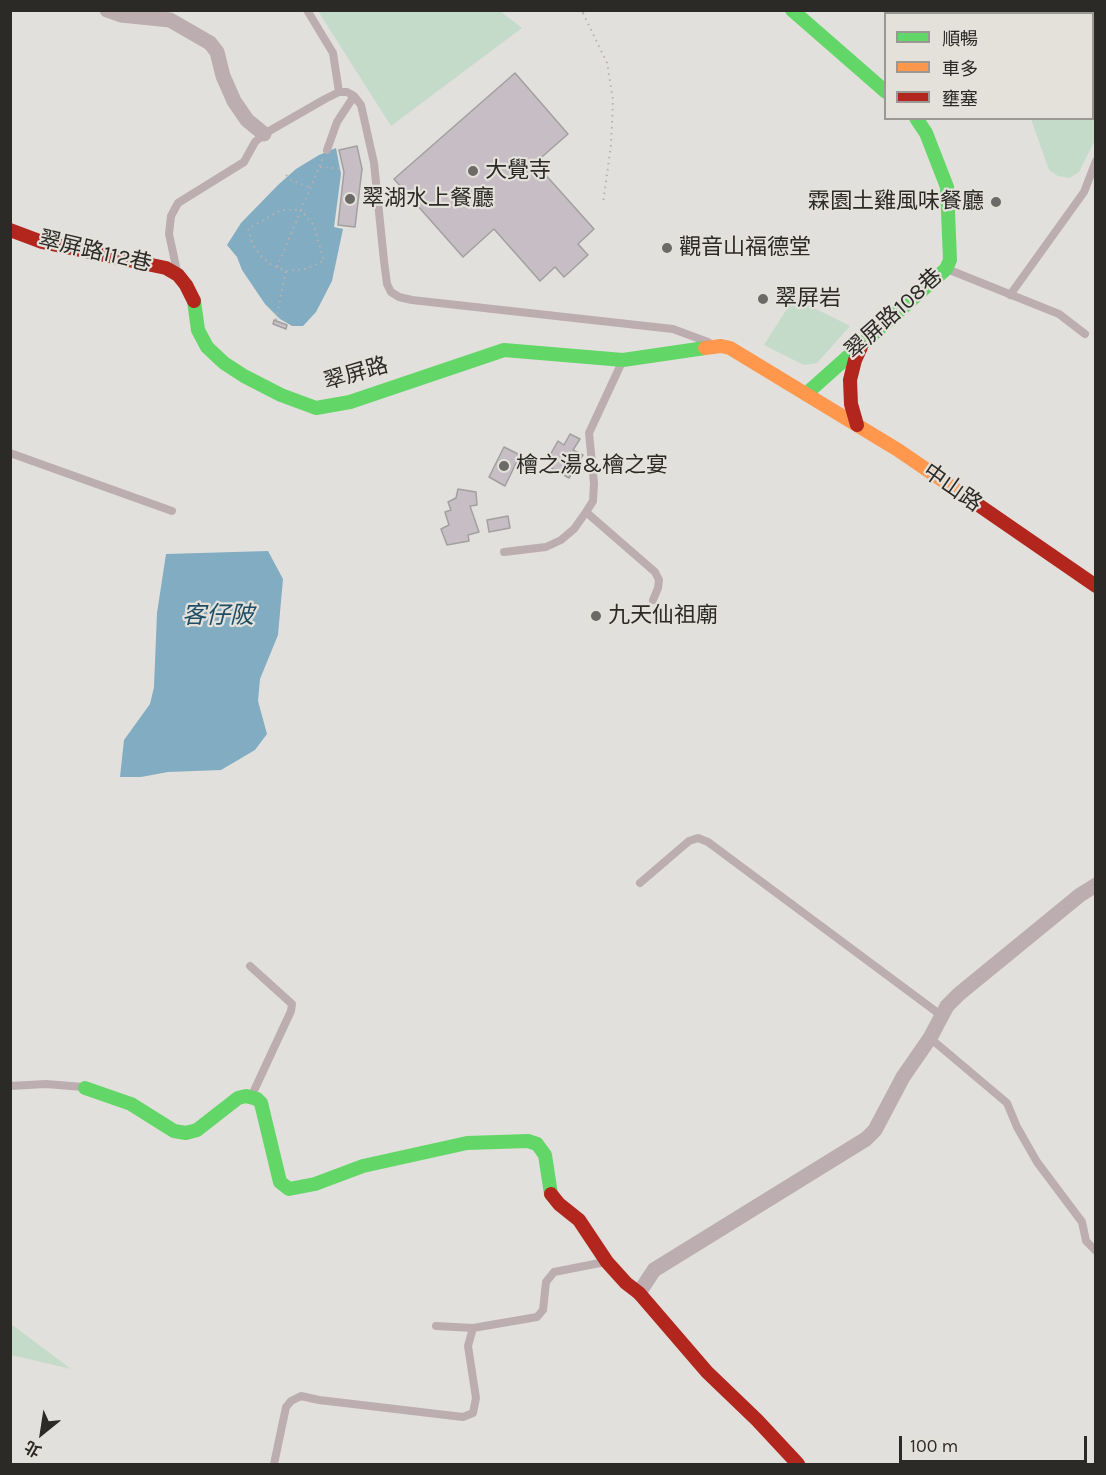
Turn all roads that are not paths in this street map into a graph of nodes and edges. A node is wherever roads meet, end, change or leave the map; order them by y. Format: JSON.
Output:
{"nodes":[{"id":1,"x":107,"y":10,"type":"edge"},
{"id":2,"x":307,"y":10,"type":"edge"},
{"id":3,"x":792,"y":10,"type":"edge"},
{"id":4,"x":884,"y":91,"type":"edge"},
{"id":5,"x":339,"y":92,"type":"junction"},
{"id":6,"x":354,"y":96,"type":"junction"},
{"id":7,"x":917,"y":120,"type":"edge"},
{"id":8,"x":264,"y":134,"type":"junction"},
{"id":9,"x":327,"y":150,"type":"road end"},
{"id":10,"x":1095,"y":161,"type":"edge"},
{"id":11,"x":10,"y":230,"type":"edge"},
{"id":12,"x":946,"y":269,"type":"junction"},
{"id":13,"x":178,"y":275,"type":"junction"},
{"id":14,"x":1010,"y":295,"type":"junction"},
{"id":15,"x":1085,"y":334,"type":"dead end"},
{"id":16,"x":862,"y":344,"type":"junction"},
{"id":17,"x":721,"y":346,"type":"junction"},
{"id":18,"x":623,"y":360,"type":"junction"},
{"id":19,"x":806,"y":394,"type":"junction"},
{"id":20,"x":857,"y":425,"type":"junction"},
{"id":21,"x":10,"y":453,"type":"edge"},
{"id":22,"x":172,"y":511,"type":"dead end"},
{"id":23,"x":586,"y":512,"type":"junction"},
{"id":24,"x":504,"y":552,"type":"dead end"},
{"id":25,"x":1095,"y":586,"type":"edge"},
{"id":26,"x":653,"y":600,"type":"dead end"},
{"id":27,"x":640,"y":884,"type":"dead end"},
{"id":28,"x":1095,"y":885,"type":"edge"},
{"id":29,"x":250,"y":966,"type":"dead end"},
{"id":30,"x":942,"y":1016,"type":"junction"},
{"id":31,"x":930,"y":1038,"type":"junction"},
{"id":32,"x":10,"y":1086,"type":"edge"},
{"id":33,"x":85,"y":1088,"type":"joint"},
{"id":34,"x":251,"y":1096,"type":"junction"},
{"id":35,"x":1095,"y":1251,"type":"edge"},
{"id":36,"x":607,"y":1262,"type":"junction"},
{"id":37,"x":639,"y":1293,"type":"junction"},
{"id":38,"x":436,"y":1326,"type":"dead end"},
{"id":39,"x":473,"y":1328,"type":"junction"},
{"id":40,"x":274,"y":1464,"type":"edge"},
{"id":41,"x":798,"y":1464,"type":"edge"}],
"edges":[{"from":1,"to":8,"type":"street"},
{"from":2,"to":5,"type":"lane"},
{"from":3,"to":4,"type":"street"},
{"from":5,"to":6,"type":"lane"},
{"from":5,"to":8,"type":"lane","name":"翠屏路"},
{"from":6,"to":9,"type":"lane"},
{"from":6,"to":17,"type":"lane"},
{"from":7,"to":12,"type":"street","name":"翠屏路108巷"},
{"from":8,"to":13,"type":"lane","name":"翠屏路"},
{"from":10,"to":14,"type":"lane"},
{"from":11,"to":13,"type":"street","name":"翠屏路112巷"},
{"from":12,"to":14,"type":"lane"},
{"from":12,"to":16,"type":"street","name":"翠屏路108巷"},
{"from":13,"to":18,"type":"street","name":"翠屏路"},
{"from":14,"to":15,"type":"lane"},
{"from":16,"to":19,"type":"street","name":"翠屏路108巷"},
{"from":16,"to":20,"type":"street"},
{"from":17,"to":18,"type":"street","name":"翠屏路"},
{"from":17,"to":19,"type":"street"},
{"from":18,"to":23,"type":"lane"},
{"from":19,"to":20,"type":"street","name":"中山路"},
{"from":20,"to":25,"type":"street","name":"中山路"},
{"from":21,"to":22,"type":"lane"},
{"from":23,"to":24,"type":"lane"},
{"from":23,"to":26,"type":"lane"},
{"from":27,"to":30,"type":"lane"},
{"from":28,"to":30,"type":"street"},
{"from":29,"to":34,"type":"lane"},
{"from":30,"to":31,"type":"street"},
{"from":31,"to":35,"type":"lane"},
{"from":31,"to":37,"type":"street"},
{"from":32,"to":33,"type":"lane"},
{"from":33,"to":34,"type":"street"},
{"from":34,"to":36,"type":"street"},
{"from":36,"to":37,"type":"street"},
{"from":36,"to":39,"type":"lane"},
{"from":37,"to":41,"type":"street"},
{"from":38,"to":39,"type":"lane"},
{"from":39,"to":40,"type":"lane"}]}
